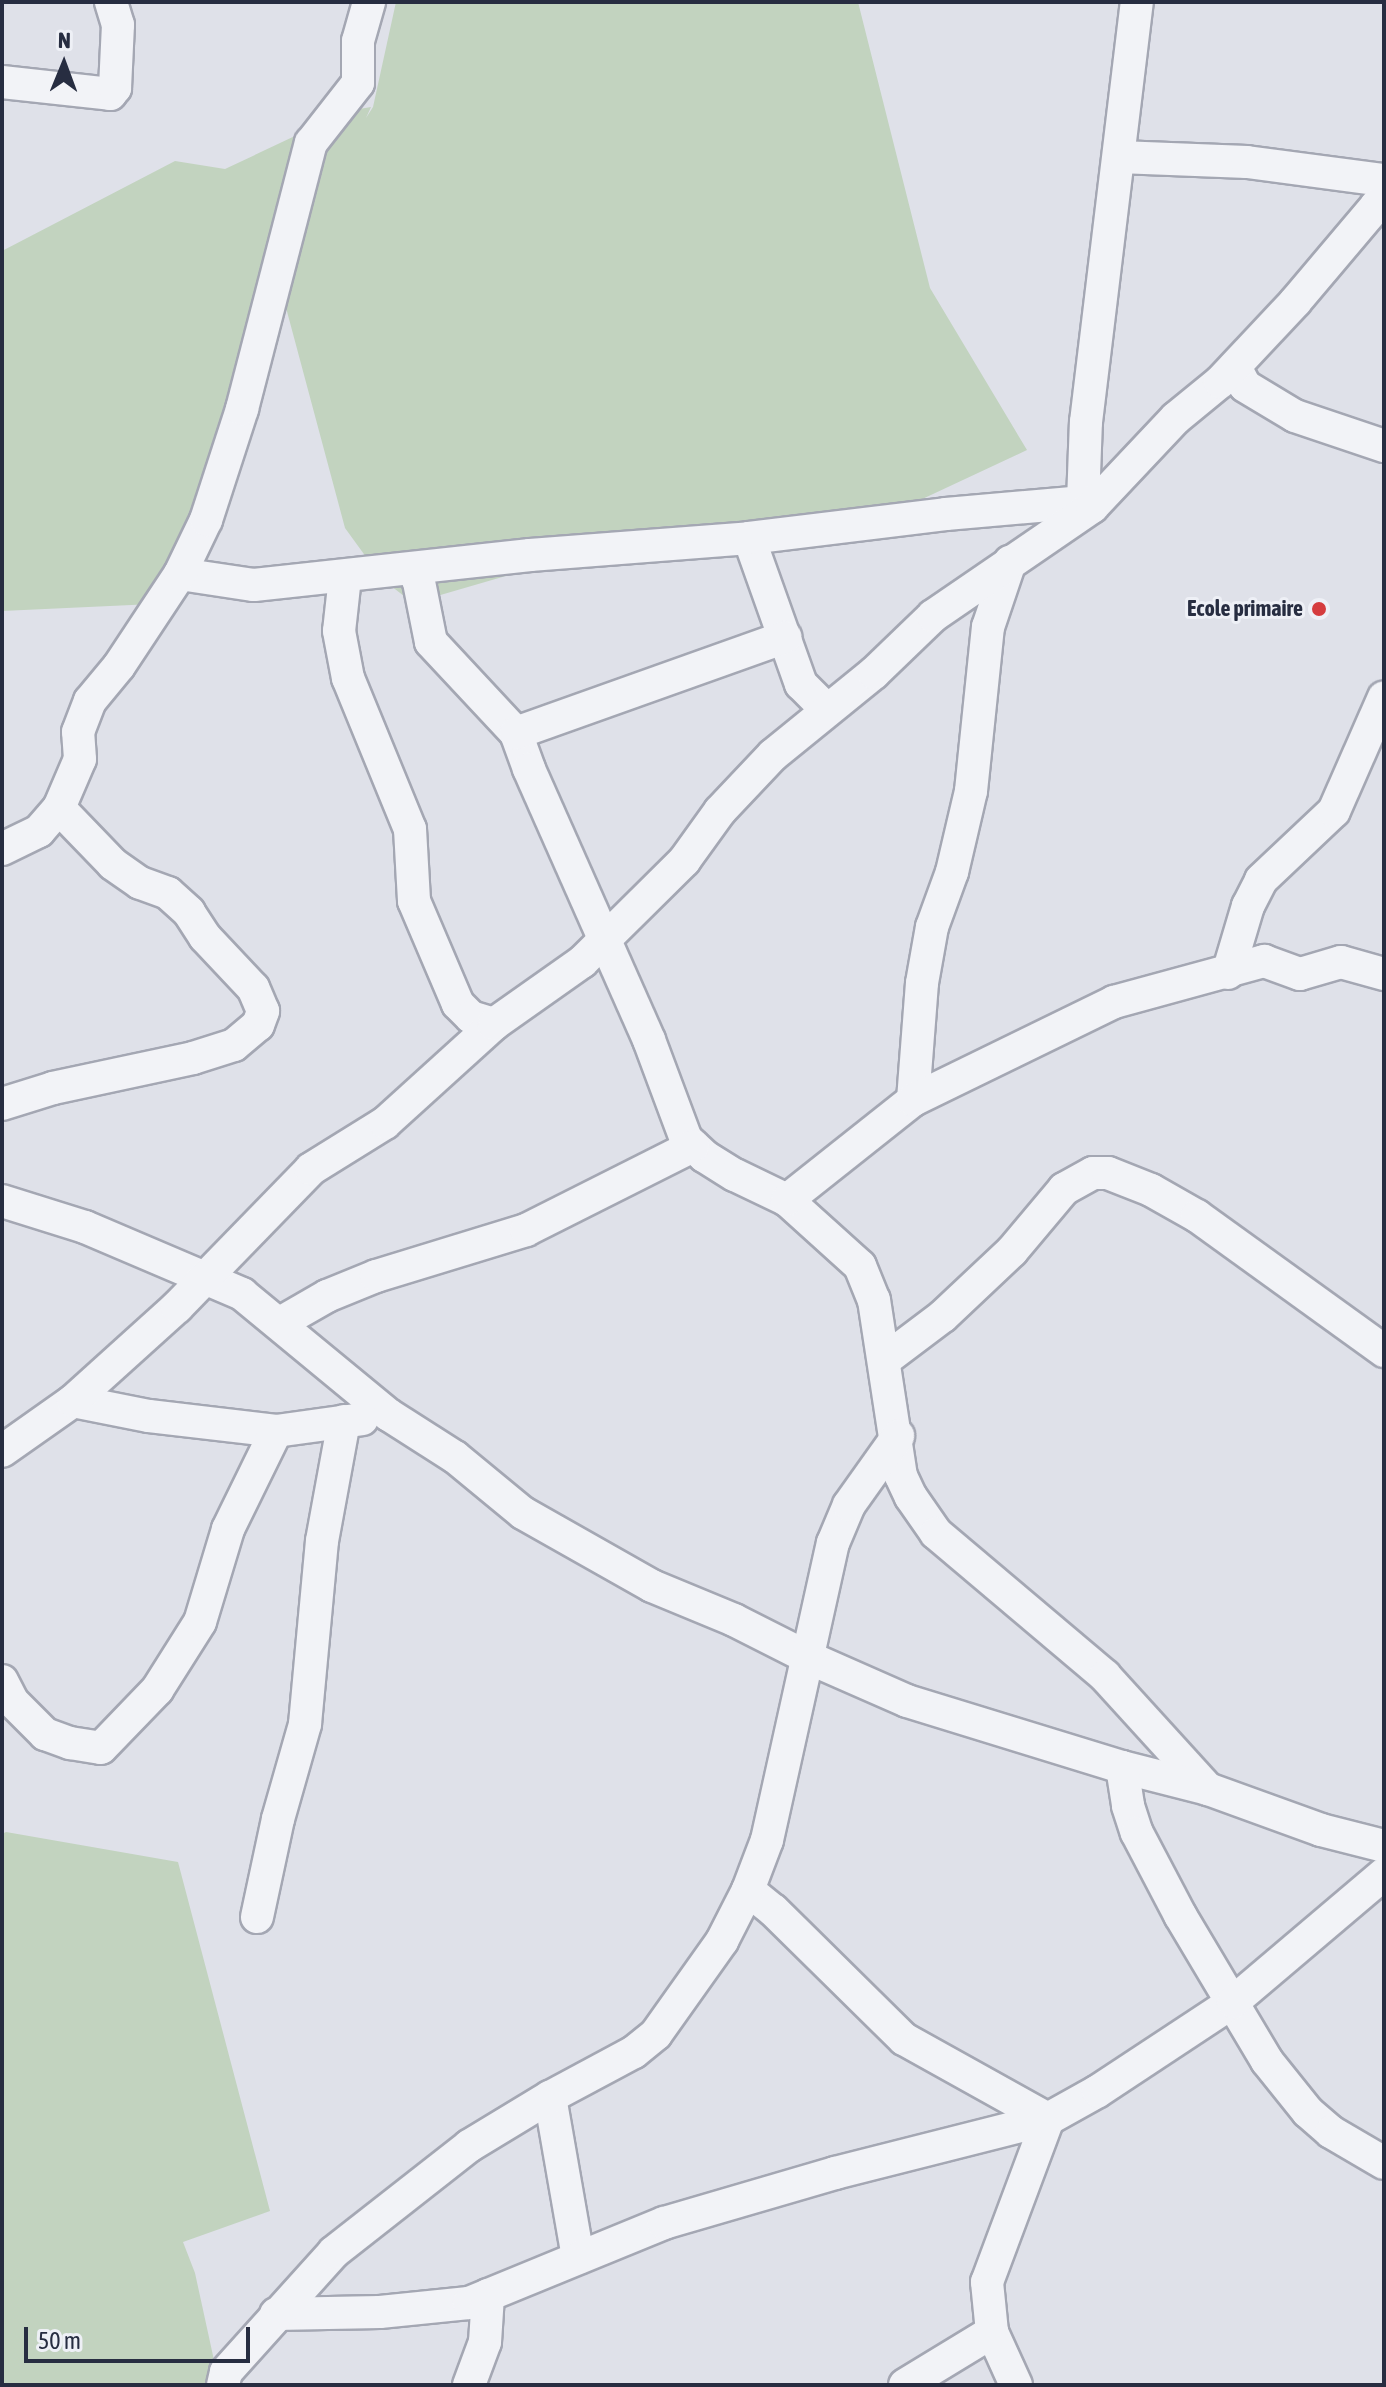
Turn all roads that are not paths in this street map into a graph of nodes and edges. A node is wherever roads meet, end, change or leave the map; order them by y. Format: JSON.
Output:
{"nodes":[{"id":1,"x":111,"y":2,"type":"edge"},
{"id":2,"x":369,"y":2,"type":"edge"},
{"id":3,"x":1137,"y":2,"type":"edge"},
{"id":4,"x":2,"y":82,"type":"edge"},
{"id":5,"x":1119,"y":157,"type":"junction"},
{"id":6,"x":1382,"y":194,"type":"edge"},
{"id":7,"x":1235,"y":367,"type":"junction"},
{"id":8,"x":1384,"y":446,"type":"edge"},
{"id":9,"x":1088,"y":505,"type":"junction"},
{"id":10,"x":749,"y":538,"type":"junction"},
{"id":11,"x":1010,"y":562,"type":"junction"},
{"id":12,"x":413,"y":570,"type":"junction"},
{"id":13,"x":180,"y":574,"type":"junction"},
{"id":14,"x":345,"y":577,"type":"junction"},
{"id":15,"x":785,"y":637,"type":"junction"},
{"id":16,"x":1384,"y":697,"type":"edge"},
{"id":17,"x":827,"y":710,"type":"junction"},
{"id":18,"x":516,"y":733,"type":"junction"},
{"id":19,"x":59,"y":808,"type":"junction"},
{"id":20,"x":2,"y":849,"type":"edge"},
{"id":21,"x":604,"y":941,"type":"junction"},
{"id":22,"x":1228,"y":973,"type":"junction"},
{"id":23,"x":1384,"y":974,"type":"edge"},
{"id":24,"x":494,"y":1024,"type":"junction"},
{"id":25,"x":913,"y":1100,"type":"junction"},
{"id":26,"x":2,"y":1104,"type":"edge"},
{"id":27,"x":693,"y":1146,"type":"junction"},
{"id":28,"x":787,"y":1200,"type":"junction"},
{"id":29,"x":2,"y":1201,"type":"edge"},
{"id":30,"x":209,"y":1277,"type":"junction"},
{"id":31,"x":280,"y":1323,"type":"junction"},
{"id":32,"x":1384,"y":1351,"type":"edge"},
{"id":33,"x":886,"y":1359,"type":"junction"},
{"id":34,"x":73,"y":1401,"type":"junction"},
{"id":35,"x":389,"y":1415,"type":"junction"},
{"id":36,"x":344,"y":1421,"type":"junction"},
{"id":37,"x":276,"y":1431,"type":"junction"},
{"id":38,"x":898,"y":1436,"type":"junction"},
{"id":39,"x":2,"y":1451,"type":"edge"},
{"id":40,"x":807,"y":1657,"type":"junction"},
{"id":41,"x":2,"y":1681,"type":"edge"},
{"id":42,"x":1122,"y":1767,"type":"junction"},
{"id":43,"x":1208,"y":1789,"type":"junction"},
{"id":44,"x":1384,"y":1846,"type":"edge"},
{"id":45,"x":1384,"y":1874,"type":"edge"},
{"id":46,"x":748,"y":1890,"type":"junction"},
{"id":47,"x":257,"y":1917,"type":"dead end"},
{"id":48,"x":1233,"y":2002,"type":"junction"},
{"id":49,"x":550,"y":2097,"type":"junction"},
{"id":50,"x":1048,"y":2119,"type":"junction"},
{"id":51,"x":1384,"y":2163,"type":"edge"},
{"id":52,"x":578,"y":2258,"type":"junction"},
{"id":53,"x":488,"y":2295,"type":"junction"},
{"id":54,"x":276,"y":2314,"type":"junction"},
{"id":55,"x":992,"y":2332,"type":"junction"},
{"id":56,"x":223,"y":2385,"type":"edge"},
{"id":57,"x":469,"y":2385,"type":"edge"},
{"id":58,"x":905,"y":2385,"type":"edge"},
{"id":59,"x":1016,"y":2385,"type":"edge"}],
"edges":[{"from":1,"to":4,"type":"street"},
{"from":2,"to":13,"type":"street"},
{"from":3,"to":5,"type":"street"},
{"from":5,"to":6,"type":"street"},
{"from":5,"to":9,"type":"street"},
{"from":6,"to":7,"type":"street"},
{"from":7,"to":8,"type":"street"},
{"from":7,"to":9,"type":"street"},
{"from":9,"to":10,"type":"street"},
{"from":9,"to":11,"type":"street"},
{"from":10,"to":12,"type":"street"},
{"from":10,"to":15,"type":"street"},
{"from":11,"to":17,"type":"street"},
{"from":11,"to":25,"type":"street"},
{"from":12,"to":14,"type":"street"},
{"from":12,"to":18,"type":"street"},
{"from":13,"to":14,"type":"street"},
{"from":13,"to":19,"type":"street"},
{"from":14,"to":24,"type":"street"},
{"from":15,"to":17,"type":"street"},
{"from":15,"to":18,"type":"street"},
{"from":16,"to":22,"type":"street"},
{"from":17,"to":21,"type":"street"},
{"from":18,"to":21,"type":"street"},
{"from":19,"to":20,"type":"street"},
{"from":19,"to":26,"type":"street"},
{"from":21,"to":24,"type":"street"},
{"from":21,"to":27,"type":"street"},
{"from":22,"to":23,"type":"street"},
{"from":22,"to":25,"type":"street"},
{"from":24,"to":30,"type":"street"},
{"from":25,"to":28,"type":"street"},
{"from":27,"to":28,"type":"street"},
{"from":27,"to":31,"type":"street"},
{"from":28,"to":33,"type":"street"},
{"from":29,"to":30,"type":"street"},
{"from":30,"to":31,"type":"street"},
{"from":30,"to":34,"type":"street"},
{"from":31,"to":35,"type":"street"},
{"from":32,"to":33,"type":"street"},
{"from":33,"to":38,"type":"street"},
{"from":34,"to":37,"type":"street"},
{"from":34,"to":39,"type":"street"},
{"from":35,"to":36,"type":"street"},
{"from":35,"to":40,"type":"street"},
{"from":36,"to":37,"type":"street"},
{"from":36,"to":47,"type":"street"},
{"from":37,"to":41,"type":"street"},
{"from":38,"to":40,"type":"street"},
{"from":38,"to":43,"type":"street"},
{"from":40,"to":42,"type":"street"},
{"from":40,"to":46,"type":"street"},
{"from":42,"to":43,"type":"street"},
{"from":42,"to":48,"type":"street"},
{"from":43,"to":44,"type":"street"},
{"from":45,"to":48,"type":"street"},
{"from":46,"to":49,"type":"street"},
{"from":46,"to":50,"type":"street"},
{"from":48,"to":50,"type":"street"},
{"from":48,"to":51,"type":"street"},
{"from":49,"to":52,"type":"street"},
{"from":49,"to":54,"type":"street"},
{"from":50,"to":52,"type":"street"},
{"from":50,"to":55,"type":"street"},
{"from":52,"to":53,"type":"street"},
{"from":53,"to":54,"type":"street"},
{"from":53,"to":57,"type":"street"},
{"from":54,"to":56,"type":"street"},
{"from":55,"to":58,"type":"street"},
{"from":55,"to":59,"type":"street"}]}
